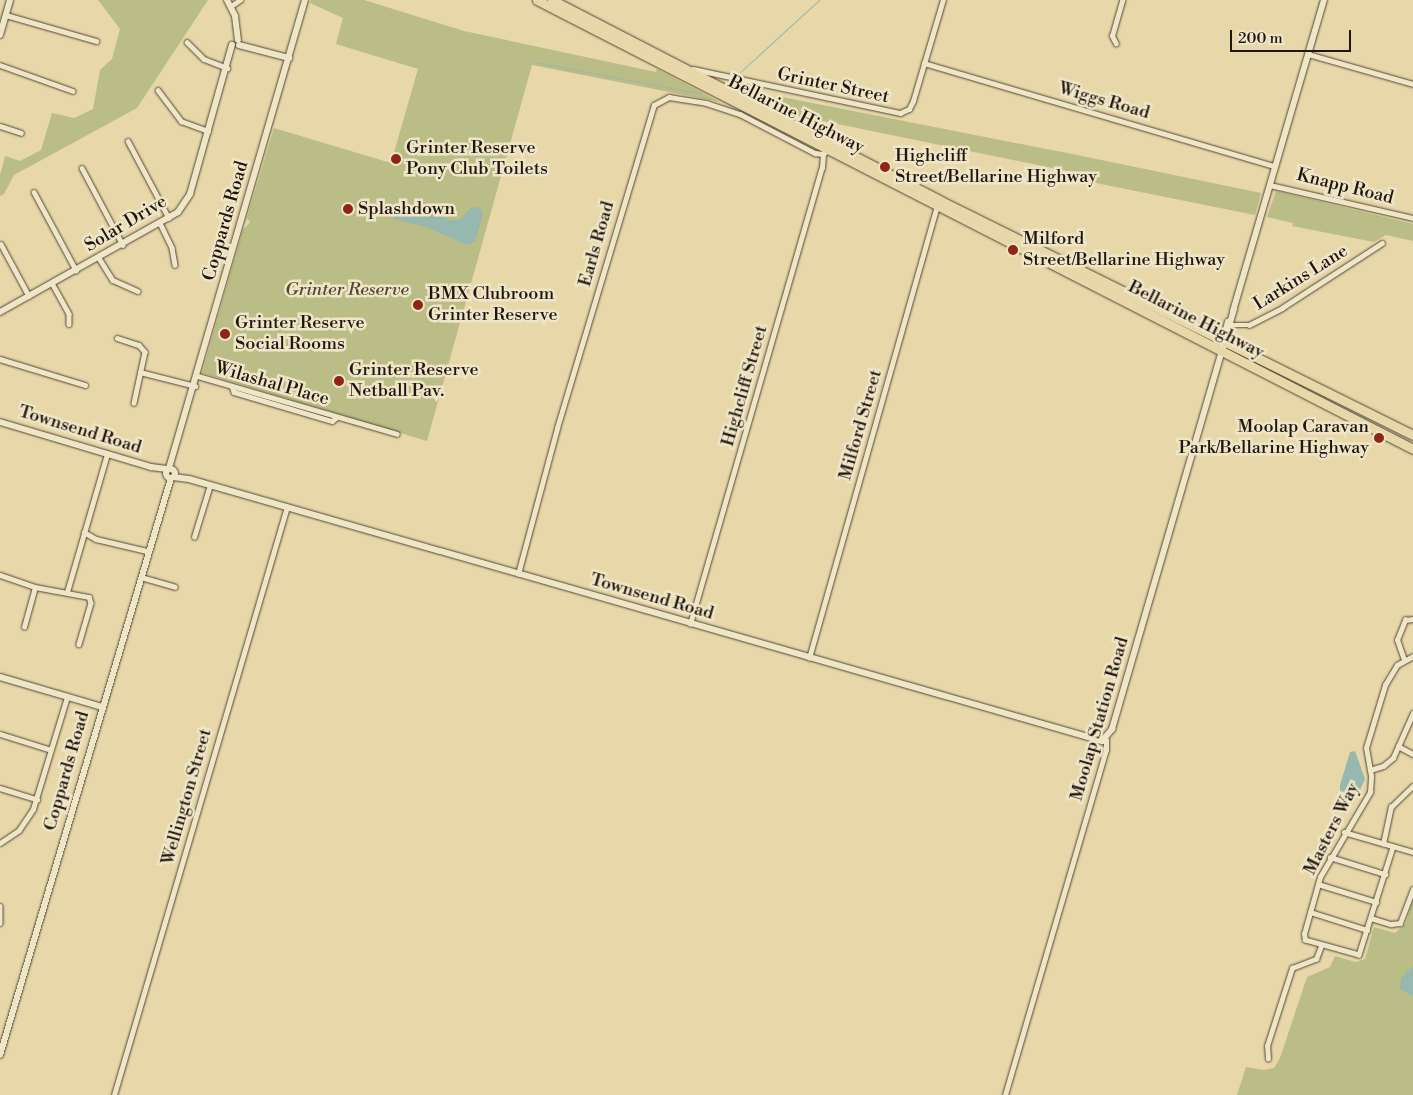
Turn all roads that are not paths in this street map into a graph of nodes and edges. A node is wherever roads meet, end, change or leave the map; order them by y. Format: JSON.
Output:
{"nodes":[{"id":1,"x":10,"y":0,"type":"edge"},
{"id":2,"x":240,"y":0,"type":"edge"},
{"id":3,"x":305,"y":0,"type":"edge"},
{"id":4,"x":537,"y":0,"type":"edge"},
{"id":5,"x":943,"y":0,"type":"edge"},
{"id":6,"x":1122,"y":0,"type":"edge"},
{"id":7,"x":1324,"y":0,"type":"edge"},
{"id":8,"x":229,"y":3,"type":"edge"},
{"id":9,"x":559,"y":3,"type":"edge"},
{"id":10,"x":6,"y":15,"type":"junction"},
{"id":11,"x":0,"y":35,"type":"edge"},
{"id":12,"x":96,"y":41,"type":"dead end"},
{"id":13,"x":187,"y":42,"type":"dead end"},
{"id":14,"x":236,"y":43,"type":"junction"},
{"id":15,"x":1116,"y":44,"type":"dead end"},
{"id":16,"x":1308,"y":54,"type":"junction"},
{"id":17,"x":289,"y":58,"type":"junction"},
{"id":18,"x":924,"y":63,"type":"junction"},
{"id":19,"x":0,"y":65,"type":"edge"},
{"id":20,"x":682,"y":67,"type":"junction"},
{"id":21,"x":226,"y":68,"type":"junction"},
{"id":22,"x":726,"y":77,"type":"junction"},
{"id":23,"x":696,"y":81,"type":"junction"},
{"id":24,"x":710,"y":81,"type":"junction"},
{"id":25,"x":1413,"y":84,"type":"edge"},
{"id":26,"x":158,"y":90,"type":"dead end"},
{"id":27,"x":73,"y":91,"type":"dead end"},
{"id":28,"x":0,"y":126,"type":"edge"},
{"id":29,"x":208,"y":131,"type":"junction"},
{"id":30,"x":21,"y":132,"type":"dead end"},
{"id":31,"x":128,"y":141,"type":"dead end"},
{"id":32,"x":827,"y":149,"type":"junction"},
{"id":33,"x":1276,"y":166,"type":"junction"},
{"id":34,"x":82,"y":168,"type":"dead end"},
{"id":35,"x":1270,"y":185,"type":"junction"},
{"id":36,"x":34,"y":192,"type":"dead end"},
{"id":37,"x":938,"y":203,"type":"junction"},
{"id":38,"x":1413,"y":218,"type":"edge"},
{"id":39,"x":170,"y":220,"type":"junction"},
{"id":40,"x":161,"y":224,"type":"junction"},
{"id":41,"x":1382,"y":243,"type":"dead end"},
{"id":42,"x":1,"y":244,"type":"edge"},
{"id":43,"x":123,"y":245,"type":"junction"},
{"id":44,"x":99,"y":258,"type":"junction"},
{"id":45,"x":175,"y":266,"type":"dead end"},
{"id":46,"x":76,"y":270,"type":"junction"},
{"id":47,"x":52,"y":283,"type":"junction"},
{"id":48,"x":138,"y":291,"type":"dead end"},
{"id":49,"x":29,"y":296,"type":"junction"},
{"id":50,"x":0,"y":312,"type":"edge"},
{"id":51,"x":69,"y":324,"type":"dead end"},
{"id":52,"x":1230,"y":324,"type":"junction"},
{"id":53,"x":1203,"y":331,"type":"junction"},
{"id":54,"x":117,"y":338,"type":"dead end"},
{"id":55,"x":1224,"y":341,"type":"junction"},
{"id":56,"x":1236,"y":347,"type":"junction"},
{"id":57,"x":1222,"y":351,"type":"junction"},
{"id":58,"x":0,"y":359,"type":"edge"},
{"id":59,"x":140,"y":372,"type":"junction"},
{"id":60,"x":198,"y":376,"type":"junction"},
{"id":61,"x":85,"y":385,"type":"dead end"},
{"id":62,"x":195,"y":386,"type":"junction"},
{"id":63,"x":134,"y":403,"type":"dead end"},
{"id":64,"x":0,"y":422,"type":"edge"},
{"id":65,"x":397,"y":434,"type":"dead end"},
{"id":66,"x":1413,"y":435,"type":"edge"},
{"id":67,"x":1413,"y":449,"type":"edge"},
{"id":68,"x":106,"y":454,"type":"junction"},
{"id":69,"x":170,"y":473,"type":"junction"},
{"id":70,"x":210,"y":485,"type":"junction"},
{"id":71,"x":287,"y":507,"type":"junction"},
{"id":72,"x":84,"y":532,"type":"junction"},
{"id":73,"x":194,"y":537,"type":"dead end"},
{"id":74,"x":147,"y":551,"type":"junction"},
{"id":75,"x":518,"y":574,"type":"junction"},
{"id":76,"x":0,"y":575,"type":"edge"},
{"id":77,"x":140,"y":576,"type":"junction"},
{"id":78,"x":35,"y":587,"type":"junction"},
{"id":79,"x":175,"y":587,"type":"dead end"},
{"id":80,"x":67,"y":592,"type":"junction"},
{"id":81,"x":1413,"y":619,"type":"edge"},
{"id":82,"x":690,"y":624,"type":"junction"},
{"id":83,"x":24,"y":627,"type":"dead end"},
{"id":84,"x":79,"y":644,"type":"dead end"},
{"id":85,"x":1413,"y":656,"type":"edge"},
{"id":86,"x":809,"y":658,"type":"junction"},
{"id":87,"x":1404,"y":660,"type":"junction"},
{"id":88,"x":0,"y":677,"type":"edge"},
{"id":89,"x":67,"y":697,"type":"junction"},
{"id":90,"x":102,"y":707,"type":"junction"},
{"id":91,"x":1413,"y":713,"type":"edge"},
{"id":92,"x":0,"y":734,"type":"edge"},
{"id":93,"x":1106,"y":740,"type":"junction"},
{"id":94,"x":1398,"y":746,"type":"junction"},
{"id":95,"x":51,"y":750,"type":"junction"},
{"id":96,"x":1413,"y":754,"type":"edge"},
{"id":97,"x":1370,"y":770,"type":"junction"},
{"id":98,"x":1413,"y":786,"type":"edge"},
{"id":99,"x":0,"y":788,"type":"edge"},
{"id":100,"x":37,"y":799,"type":"junction"},
{"id":101,"x":1344,"y":832,"type":"junction"},
{"id":102,"x":0,"y":843,"type":"edge"},
{"id":103,"x":1383,"y":844,"type":"junction"},
{"id":104,"x":1393,"y":847,"type":"junction"},
{"id":105,"x":1413,"y":852,"type":"edge"},
{"id":106,"x":1330,"y":858,"type":"junction"},
{"id":107,"x":1385,"y":874,"type":"junction"},
{"id":108,"x":1318,"y":884,"type":"junction"},
{"id":109,"x":1413,"y":889,"type":"edge"},
{"id":110,"x":1376,"y":902,"type":"junction"},
{"id":111,"x":0,"y":906,"type":"edge"},
{"id":112,"x":1310,"y":912,"type":"junction"},
{"id":113,"x":1371,"y":918,"type":"junction"},
{"id":114,"x":0,"y":923,"type":"edge"},
{"id":115,"x":1368,"y":930,"type":"junction"},
{"id":116,"x":1321,"y":946,"type":"junction"},
{"id":117,"x":0,"y":1053,"type":"edge"},
{"id":118,"x":1268,"y":1059,"type":"dead end"},
{"id":119,"x":114,"y":1095,"type":"edge"},
{"id":120,"x":1005,"y":1095,"type":"edge"}],
"edges":[{"from":1,"to":10,"type":"street"},
{"from":2,"to":8,"type":"street"},
{"from":3,"to":17,"type":"street","name":"Coppards Road"},
{"from":4,"to":9,"type":"highway","name":"Bellarine Highway"},
{"from":5,"to":18,"type":"street","name":"Grinter Street"},
{"from":6,"to":15,"type":"street"},
{"from":7,"to":16,"type":"street","name":"Moolap Station Road"},
{"from":8,"to":14,"type":"street"},
{"from":9,"to":20,"type":"highway","name":"Bellarine Highway"},
{"from":9,"to":23,"type":"highway","name":"Bellarine Highway"},
{"from":10,"to":11,"type":"street"},
{"from":10,"to":12,"type":"street"},
{"from":13,"to":21,"type":"street"},
{"from":14,"to":17,"type":"street"},
{"from":14,"to":21,"type":"street","name":"Solar Drive"},
{"from":16,"to":25,"type":"street"},
{"from":16,"to":33,"type":"street","name":"Moolap Station Road"},
{"from":17,"to":60,"type":"street","name":"Coppards Road"},
{"from":18,"to":22,"type":"street","name":"Grinter Street"},
{"from":18,"to":33,"type":"street","name":"Wiggs Road"},
{"from":19,"to":27,"type":"street"},
{"from":20,"to":22,"type":"street","name":"Grinter Street"},
{"from":20,"to":24,"type":"highway","name":"Bellarine Highway"},
{"from":21,"to":29,"type":"street","name":"Solar Drive"},
{"from":22,"to":24,"type":"street","name":"Grinter Street"},
{"from":23,"to":24,"type":"highway"},
{"from":23,"to":32,"type":"highway","name":"Bellarine Highway"},
{"from":24,"to":32,"type":"highway","name":"Bellarine Highway"},
{"from":26,"to":29,"type":"street"},
{"from":28,"to":30,"type":"street"},
{"from":29,"to":39,"type":"street","name":"Solar Drive"},
{"from":31,"to":39,"type":"street"},
{"from":32,"to":37,"type":"highway","name":"Bellarine Highway"},
{"from":32,"to":75,"type":"street","name":"Earls Road"},
{"from":32,"to":82,"type":"street","name":"Highcliff Street"},
{"from":33,"to":35,"type":"street","name":"Moolap Station Road"},
{"from":34,"to":43,"type":"street"},
{"from":35,"to":38,"type":"street","name":"Knapp Road"},
{"from":35,"to":52,"type":"street","name":"Moolap Station Road"},
{"from":36,"to":46,"type":"street"},
{"from":37,"to":53,"type":"highway","name":"Bellarine Highway"},
{"from":37,"to":57,"type":"highway","name":"Bellarine Highway"},
{"from":37,"to":86,"type":"street","name":"Milford Street"},
{"from":39,"to":40,"type":"street","name":"Solar Drive"},
{"from":40,"to":43,"type":"street","name":"Solar Drive"},
{"from":40,"to":45,"type":"street"},
{"from":41,"to":52,"type":"street","name":"Larkins Lane"},
{"from":42,"to":49,"type":"street"},
{"from":43,"to":44,"type":"street","name":"Solar Drive"},
{"from":44,"to":46,"type":"street","name":"Solar Drive"},
{"from":44,"to":48,"type":"street"},
{"from":46,"to":47,"type":"street","name":"Solar Drive"},
{"from":47,"to":49,"type":"street","name":"Solar Drive"},
{"from":47,"to":51,"type":"street"},
{"from":49,"to":50,"type":"street","name":"Solar Drive"},
{"from":52,"to":53,"type":"street"},
{"from":52,"to":55,"type":"street","name":"Moolap Station Road"},
{"from":52,"to":56,"type":"street"},
{"from":53,"to":55,"type":"highway","name":"Bellarine Highway"},
{"from":54,"to":59,"type":"street"},
{"from":55,"to":56,"type":"highway","name":"Bellarine Highway"},
{"from":55,"to":57,"type":"street","name":"Moolap Station Road"},
{"from":56,"to":66,"type":"highway","name":"Bellarine Highway"},
{"from":57,"to":67,"type":"highway","name":"Bellarine Highway"},
{"from":57,"to":93,"type":"street","name":"Moolap Station Road"},
{"from":58,"to":61,"type":"street"},
{"from":59,"to":62,"type":"street"},
{"from":59,"to":63,"type":"street"},
{"from":60,"to":62,"type":"street","name":"Coppards Road"},
{"from":60,"to":65,"type":"street","name":"Wilashal Place"},
{"from":62,"to":69,"type":"street","name":"Coppards Road"},
{"from":64,"to":68,"type":"street","name":"Townsend Road"},
{"from":68,"to":69,"type":"street","name":"Townsend Road"},
{"from":68,"to":72,"type":"street"},
{"from":69,"to":70,"type":"street","name":"Townsend Road"},
{"from":69,"to":74,"type":"street","name":"Coppards Road"},
{"from":70,"to":71,"type":"street","name":"Townsend Road"},
{"from":70,"to":73,"type":"street"},
{"from":71,"to":75,"type":"street","name":"Townsend Road"},
{"from":71,"to":119,"type":"street","name":"Wellington Street"},
{"from":72,"to":74,"type":"street"},
{"from":72,"to":80,"type":"street"},
{"from":74,"to":77,"type":"street","name":"Coppards Road"},
{"from":75,"to":82,"type":"street","name":"Townsend Road"},
{"from":76,"to":78,"type":"street"},
{"from":77,"to":79,"type":"street"},
{"from":77,"to":90,"type":"street","name":"Coppards Road"},
{"from":78,"to":80,"type":"street"},
{"from":78,"to":83,"type":"street"},
{"from":80,"to":84,"type":"street"},
{"from":81,"to":87,"type":"street"},
{"from":82,"to":86,"type":"street","name":"Townsend Road"},
{"from":85,"to":87,"type":"street","name":"Masters Way"},
{"from":86,"to":93,"type":"street","name":"Townsend Road"},
{"from":87,"to":97,"type":"street","name":"Masters Way"},
{"from":88,"to":89,"type":"street"},
{"from":89,"to":90,"type":"street"},
{"from":89,"to":95,"type":"street"},
{"from":90,"to":117,"type":"street","name":"Coppards Road"},
{"from":91,"to":94,"type":"street"},
{"from":92,"to":95,"type":"street"},
{"from":93,"to":120,"type":"street","name":"Moolap Station Road"},
{"from":94,"to":96,"type":"street"},
{"from":94,"to":97,"type":"street"},
{"from":95,"to":100,"type":"street"},
{"from":97,"to":101,"type":"street","name":"Masters Way"},
{"from":98,"to":103,"type":"street"},
{"from":99,"to":100,"type":"street"},
{"from":100,"to":102,"type":"street"},
{"from":101,"to":103,"type":"street"},
{"from":101,"to":106,"type":"street","name":"Masters Way"},
{"from":103,"to":104,"type":"street"},
{"from":104,"to":105,"type":"street"},
{"from":104,"to":107,"type":"street"},
{"from":106,"to":107,"type":"street"},
{"from":106,"to":108,"type":"street","name":"Masters Way"},
{"from":107,"to":110,"type":"street"},
{"from":108,"to":110,"type":"street"},
{"from":108,"to":112,"type":"street","name":"Masters Way"},
{"from":109,"to":113,"type":"street"},
{"from":110,"to":113,"type":"street"},
{"from":111,"to":114,"type":"street"},
{"from":112,"to":115,"type":"street"},
{"from":112,"to":116,"type":"street","name":"Masters Way"},
{"from":113,"to":115,"type":"street"},
{"from":115,"to":116,"type":"street"},
{"from":116,"to":118,"type":"street"}]}
